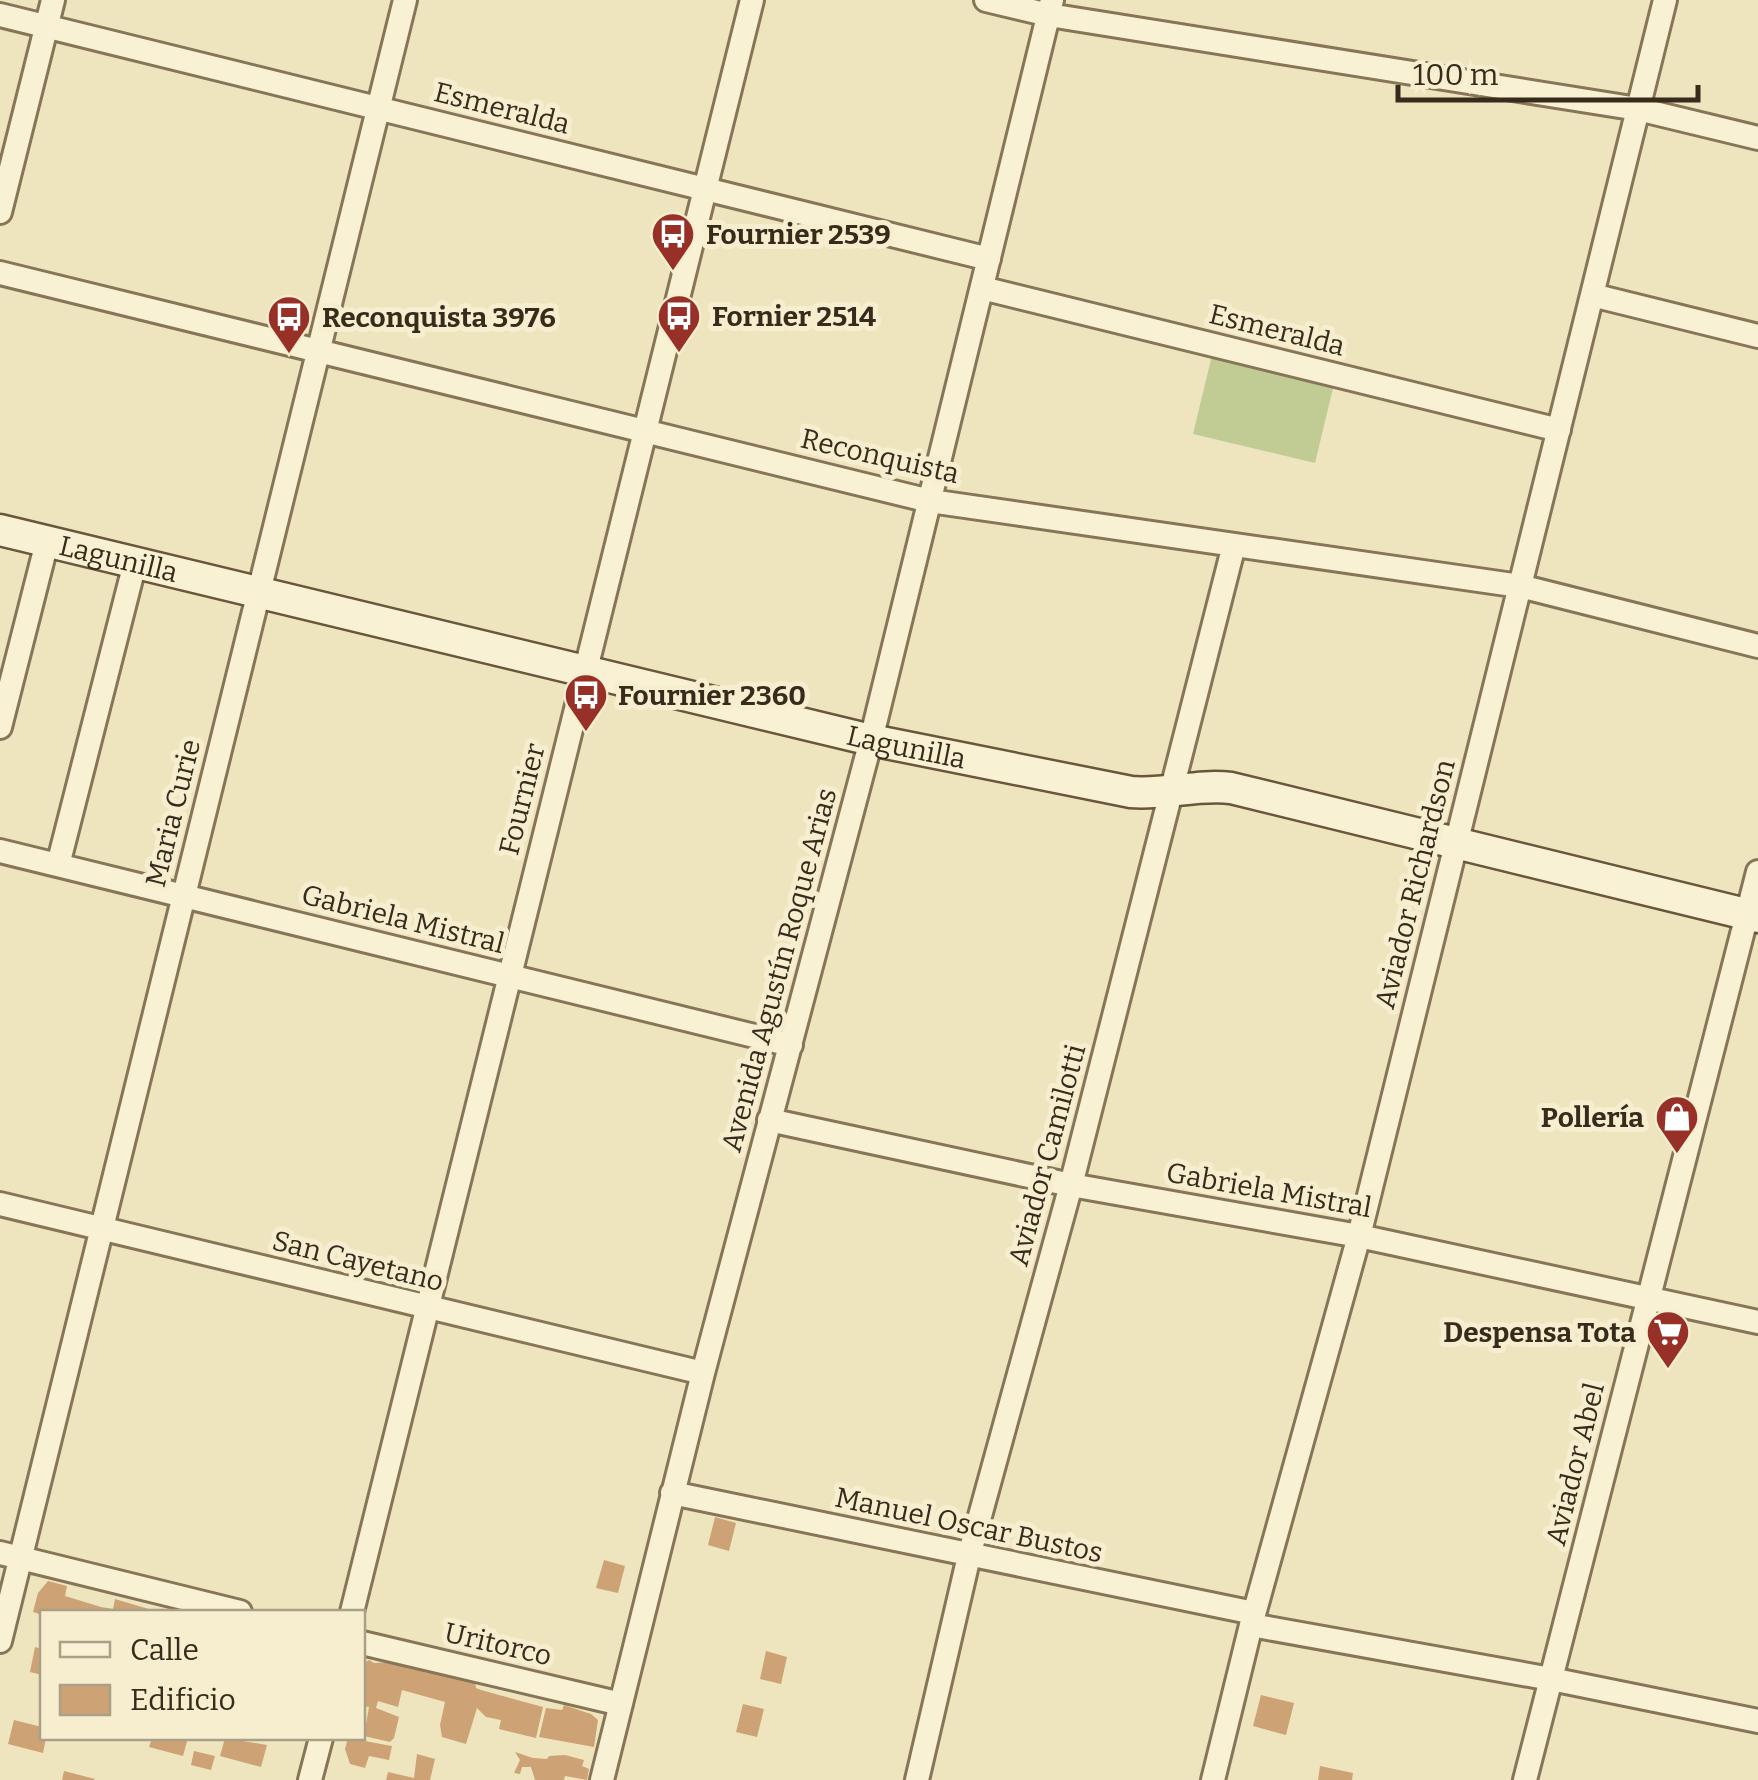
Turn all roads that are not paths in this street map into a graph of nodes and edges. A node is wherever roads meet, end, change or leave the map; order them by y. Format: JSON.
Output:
{"nodes":[{"id":1,"x":52,"y":0,"type":"edge"},
{"id":2,"x":405,"y":0,"type":"edge"},
{"id":3,"x":752,"y":0,"type":"edge"},
{"id":4,"x":986,"y":0,"type":"edge"},
{"id":5,"x":1665,"y":0,"type":"edge"},
{"id":6,"x":1050,"y":8,"type":"edge"},
{"id":7,"x":0,"y":15,"type":"edge"},
{"id":8,"x":46,"y":26,"type":"junction"},
{"id":9,"x":378,"y":108,"type":"junction"},
{"id":10,"x":1638,"y":109,"type":"junction"},
{"id":11,"x":1758,"y":138,"type":"edge"},
{"id":12,"x":705,"y":189,"type":"junction"},
{"id":13,"x":0,"y":212,"type":"edge"},
{"id":14,"x":989,"y":259,"type":"junction"},
{"id":15,"x":0,"y":273,"type":"edge"},
{"id":16,"x":982,"y":288,"type":"junction"},
{"id":17,"x":1592,"y":295,"type":"junction"},
{"id":18,"x":1758,"y":336,"type":"edge"},
{"id":19,"x":318,"y":351,"type":"junction"},
{"id":20,"x":1558,"y":430,"type":"junction"},
{"id":21,"x":644,"y":432,"type":"junction"},
{"id":22,"x":930,"y":501,"type":"junction"},
{"id":23,"x":0,"y":530,"type":"edge"},
{"id":24,"x":48,"y":542,"type":"junction"},
{"id":25,"x":1234,"y":545,"type":"junction"},
{"id":26,"x":135,"y":563,"type":"junction"},
{"id":27,"x":1520,"y":586,"type":"junction"},
{"id":28,"x":258,"y":593,"type":"junction"},
{"id":29,"x":1758,"y":646,"type":"edge"},
{"id":30,"x":585,"y":673,"type":"junction"},
{"id":31,"x":0,"y":727,"type":"edge"},
{"id":32,"x":871,"y":740,"type":"junction"},
{"id":33,"x":1172,"y":789,"type":"junction"},
{"id":34,"x":1456,"y":843,"type":"junction"},
{"id":35,"x":0,"y":851,"type":"edge"},
{"id":36,"x":58,"y":865,"type":"junction"},
{"id":37,"x":1758,"y":872,"type":"edge"},
{"id":38,"x":184,"y":896,"type":"junction"},
{"id":39,"x":1753,"y":916,"type":"edge"},
{"id":40,"x":509,"y":976,"type":"junction"},
{"id":41,"x":791,"y":1045,"type":"junction"},
{"id":42,"x":770,"y":1120,"type":"junction"},
{"id":43,"x":1072,"y":1184,"type":"junction"},
{"id":44,"x":0,"y":1204,"type":"edge"},
{"id":45,"x":102,"y":1229,"type":"junction"},
{"id":46,"x":1358,"y":1236,"type":"junction"},
{"id":47,"x":1649,"y":1298,"type":"junction"},
{"id":48,"x":427,"y":1309,"type":"junction"},
{"id":49,"x":1758,"y":1322,"type":"edge"},
{"id":50,"x":703,"y":1373,"type":"junction"},
{"id":51,"x":672,"y":1493,"type":"junction"},
{"id":52,"x":10,"y":1556,"type":"edge"},
{"id":53,"x":969,"y":1556,"type":"junction"},
{"id":54,"x":232,"y":1610,"type":"edge"},
{"id":55,"x":352,"y":1610,"type":"edge"},
{"id":56,"x":1252,"y":1619,"type":"junction"},
{"id":57,"x":0,"y":1641,"type":"edge"},
{"id":58,"x":365,"y":1644,"type":"edge"},
{"id":59,"x":1551,"y":1679,"type":"junction"},
{"id":60,"x":620,"y":1704,"type":"junction"},
{"id":61,"x":1758,"y":1721,"type":"edge"},
{"id":62,"x":320,"y":1740,"type":"edge"},
{"id":63,"x":310,"y":1780,"type":"edge"},
{"id":64,"x":602,"y":1780,"type":"edge"},
{"id":65,"x":917,"y":1780,"type":"edge"},
{"id":66,"x":1213,"y":1780,"type":"edge"},
{"id":67,"x":1525,"y":1780,"type":"edge"}],
"edges":[{"from":1,"to":8,"type":"street"},
{"from":2,"to":9,"type":"street","name":"Maria Curie"},
{"from":3,"to":12,"type":"street","name":"Fournier"},
{"from":4,"to":6,"type":"street"},
{"from":5,"to":10,"type":"street","name":"Aviador Richardson"},
{"from":6,"to":10,"type":"street"},
{"from":6,"to":14,"type":"street","name":"Avenida Agustín Roque Arias"},
{"from":7,"to":8,"type":"street","name":"Esmeralda"},
{"from":8,"to":9,"type":"street","name":"Esmeralda"},
{"from":8,"to":13,"type":"street"},
{"from":9,"to":12,"type":"street","name":"Esmeralda"},
{"from":9,"to":19,"type":"street","name":"Maria Curie"},
{"from":10,"to":11,"type":"street"},
{"from":10,"to":17,"type":"street","name":"Aviador Richardson"},
{"from":12,"to":14,"type":"street","name":"Esmeralda"},
{"from":12,"to":21,"type":"street","name":"Fournier"},
{"from":14,"to":16,"type":"street","name":"Avenida Agustín Roque Arias"},
{"from":15,"to":19,"type":"street","name":"Reconquista"},
{"from":16,"to":20,"type":"street","name":"Esmeralda"},
{"from":16,"to":22,"type":"street","name":"Avenida Agustín Roque Arias"},
{"from":17,"to":18,"type":"street"},
{"from":17,"to":20,"type":"street","name":"Aviador Richardson"},
{"from":19,"to":21,"type":"street","name":"Reconquista"},
{"from":19,"to":28,"type":"street","name":"Maria Curie"},
{"from":20,"to":27,"type":"street","name":"Aviador Richardson"},
{"from":21,"to":22,"type":"street","name":"Reconquista"},
{"from":21,"to":30,"type":"street","name":"Fournier"},
{"from":22,"to":25,"type":"street","name":"Reconquista"},
{"from":22,"to":32,"type":"street","name":"Avenida Agustín Roque Arias"},
{"from":23,"to":24,"type":"main road","name":"Lagunilla"},
{"from":24,"to":26,"type":"main road","name":"Lagunilla"},
{"from":24,"to":31,"type":"street"},
{"from":25,"to":27,"type":"street","name":"Reconquista"},
{"from":25,"to":33,"type":"street","name":"Aviador Camilotti"},
{"from":26,"to":28,"type":"main road","name":"Lagunilla"},
{"from":26,"to":36,"type":"street"},
{"from":27,"to":29,"type":"street","name":"Reconquista"},
{"from":27,"to":34,"type":"street","name":"Aviador Richardson"},
{"from":28,"to":30,"type":"main road","name":"Lagunilla"},
{"from":28,"to":38,"type":"street","name":"Maria Curie"},
{"from":30,"to":32,"type":"main road","name":"Lagunilla"},
{"from":30,"to":40,"type":"street","name":"Fournier"},
{"from":32,"to":33,"type":"main road","name":"Lagunilla"},
{"from":32,"to":41,"type":"street","name":"Avenida Agustín Roque Arias"},
{"from":33,"to":34,"type":"main road","name":"Lagunilla"},
{"from":33,"to":43,"type":"street","name":"Aviador Camilotti"},
{"from":34,"to":39,"type":"main road","name":"Lagunilla"},
{"from":34,"to":46,"type":"street","name":"Aviador Richardson"},
{"from":35,"to":36,"type":"street","name":"Gabriela Mistral"},
{"from":36,"to":38,"type":"street","name":"Gabriela Mistral"},
{"from":37,"to":39,"type":"street","name":"Aviador Abel"},
{"from":38,"to":40,"type":"street","name":"Gabriela Mistral"},
{"from":38,"to":45,"type":"street","name":"Maria Curie"},
{"from":39,"to":47,"type":"street","name":"Aviador Abel"},
{"from":40,"to":41,"type":"street","name":"Gabriela Mistral"},
{"from":40,"to":48,"type":"street","name":"Fournier"},
{"from":41,"to":42,"type":"street","name":"Avenida Agustín Roque Arias"},
{"from":42,"to":43,"type":"street","name":"Gabriela Mistral"},
{"from":42,"to":50,"type":"street","name":"Avenida Agustín Roque Arias"},
{"from":43,"to":46,"type":"street","name":"Gabriela Mistral"},
{"from":43,"to":53,"type":"street","name":"Aviador Camilotti"},
{"from":44,"to":45,"type":"street","name":"San Cayetano"},
{"from":45,"to":48,"type":"street","name":"San Cayetano"},
{"from":45,"to":52,"type":"street","name":"Maria Curie"},
{"from":46,"to":47,"type":"street","name":"Gabriela Mistral"},
{"from":46,"to":56,"type":"street","name":"Aviador Richardson"},
{"from":47,"to":49,"type":"street","name":"Gabriela Mistral"},
{"from":47,"to":59,"type":"street","name":"Aviador Abel"},
{"from":48,"to":50,"type":"street","name":"San Cayetano"},
{"from":48,"to":55,"type":"street","name":"Fournier"},
{"from":50,"to":51,"type":"street","name":"Avenida Agustín Roque Arias"},
{"from":51,"to":53,"type":"street","name":"Manuel Oscar Bustos"},
{"from":51,"to":60,"type":"street","name":"Avenida Agustín Roque Arias"},
{"from":52,"to":54,"type":"street"},
{"from":52,"to":57,"type":"street","name":"Maria Curie"},
{"from":53,"to":56,"type":"street","name":"Manuel Oscar Bustos"},
{"from":53,"to":65,"type":"street","name":"Aviador Camilotti"},
{"from":56,"to":59,"type":"street","name":"Manuel Oscar Bustos"},
{"from":56,"to":66,"type":"street","name":"Aviador Richardson"},
{"from":58,"to":60,"type":"street","name":"Uritorco"},
{"from":59,"to":61,"type":"street","name":"Manuel Oscar Bustos"},
{"from":59,"to":67,"type":"street","name":"Aviador Abel"},
{"from":60,"to":64,"type":"street","name":"Avenida Agustín Roque Arias"},
{"from":62,"to":63,"type":"street"}]}
